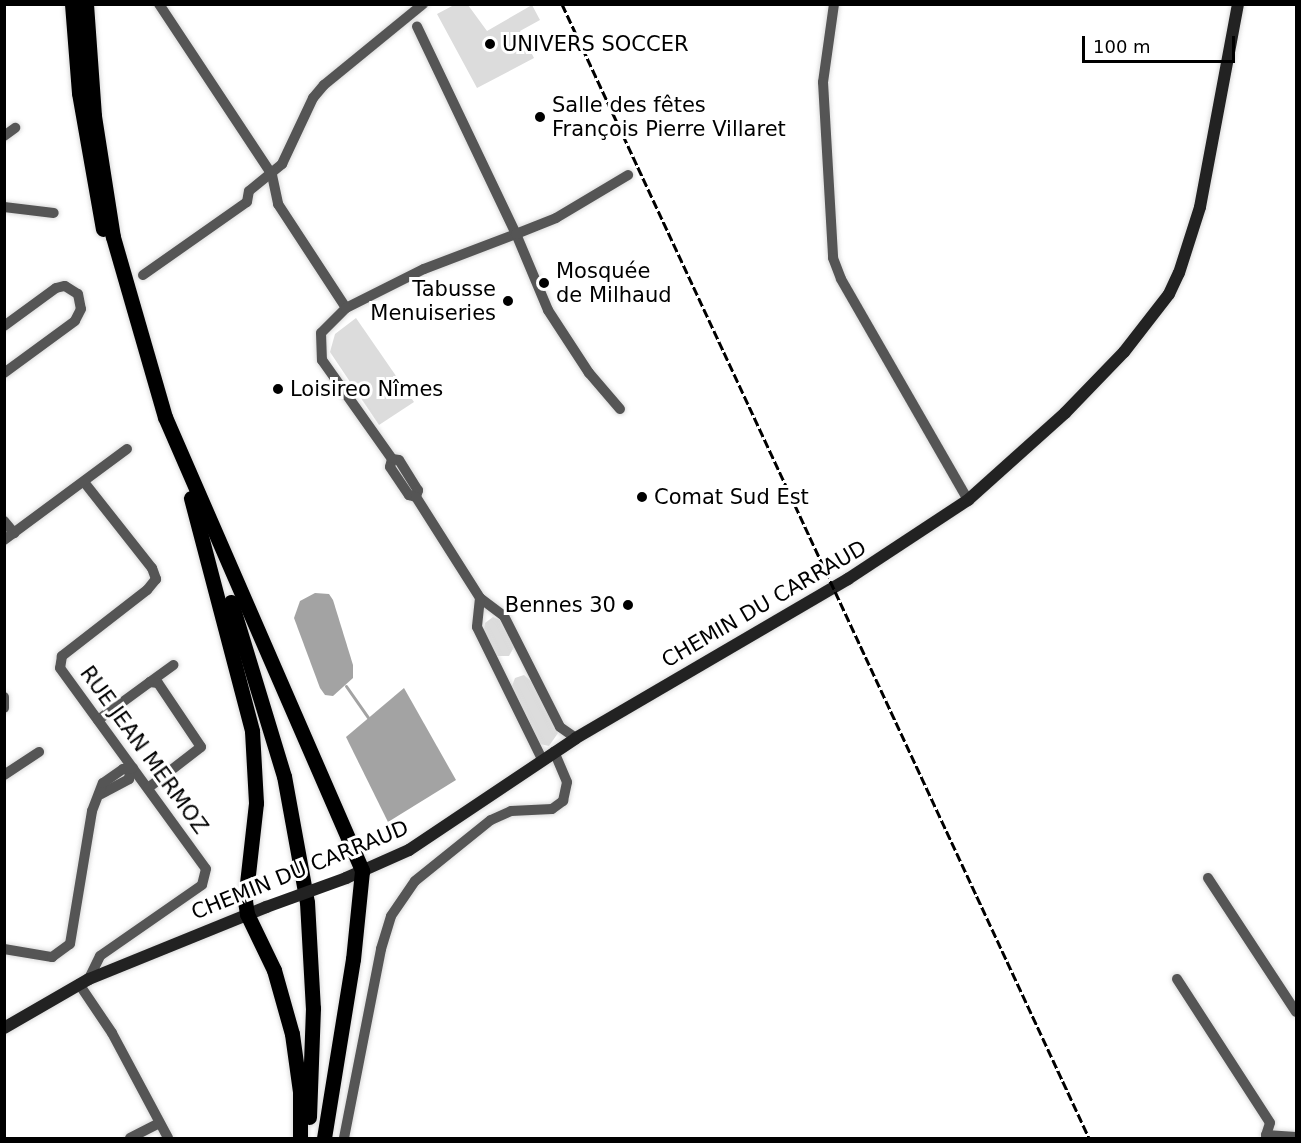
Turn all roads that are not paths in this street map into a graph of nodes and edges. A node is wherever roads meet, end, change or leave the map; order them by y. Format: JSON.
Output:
{"nodes":[{"id":1,"x":72,"y":4,"type":"edge"},
{"id":2,"x":86,"y":4,"type":"edge"},
{"id":3,"x":159,"y":4,"type":"edge"},
{"id":4,"x":423,"y":4,"type":"edge"},
{"id":5,"x":834,"y":4,"type":"edge"},
{"id":6,"x":1238,"y":4,"type":"edge"},
{"id":7,"x":417,"y":26,"type":"dead end"},
{"id":8,"x":15,"y":128,"type":"dead end"},
{"id":9,"x":4,"y":136,"type":"edge"},
{"id":10,"x":272,"y":175,"type":"junction"},
{"id":11,"x":628,"y":176,"type":"dead end"},
{"id":12,"x":4,"y":207,"type":"edge"},
{"id":13,"x":54,"y":213,"type":"dead end"},
{"id":14,"x":516,"y":234,"type":"junction"},
{"id":15,"x":143,"y":276,"type":"dead end"},
{"id":16,"x":346,"y":308,"type":"junction"},
{"id":17,"x":4,"y":326,"type":"edge"},
{"id":18,"x":4,"y":373,"type":"edge"},
{"id":19,"x":620,"y":409,"type":"dead end"},
{"id":20,"x":165,"y":417,"type":"junction"},
{"id":21,"x":175,"y":444,"type":"junction"},
{"id":22,"x":127,"y":449,"type":"dead end"},
{"id":23,"x":84,"y":482,"type":"junction"},
{"id":24,"x":968,"y":500,"type":"junction"},
{"id":25,"x":4,"y":521,"type":"edge"},
{"id":26,"x":14,"y":533,"type":"junction"},
{"id":27,"x":4,"y":540,"type":"edge"},
{"id":28,"x":480,"y":598,"type":"junction"},
{"id":29,"x":173,"y":665,"type":"dead end"},
{"id":30,"x":150,"y":682,"type":"junction"},
{"id":31,"x":4,"y":697,"type":"edge"},
{"id":32,"x":4,"y":708,"type":"edge"},
{"id":33,"x":98,"y":720,"type":"junction"},
{"id":34,"x":576,"y":738,"type":"junction"},
{"id":35,"x":39,"y":752,"type":"dead end"},
{"id":36,"x":554,"y":752,"type":"junction"},
{"id":37,"x":542,"y":759,"type":"junction"},
{"id":38,"x":132,"y":769,"type":"junction"},
{"id":39,"x":4,"y":775,"type":"edge"},
{"id":40,"x":148,"y":788,"type":"junction"},
{"id":41,"x":362,"y":871,"type":"junction"},
{"id":42,"x":1208,"y":878,"type":"dead end"},
{"id":43,"x":247,"y":914,"type":"junction"},
{"id":44,"x":4,"y":949,"type":"edge"},
{"id":45,"x":1177,"y":979,"type":"dead end"},
{"id":46,"x":84,"y":981,"type":"junction"},
{"id":47,"x":56,"y":998,"type":"junction"},
{"id":48,"x":1296,"y":1012,"type":"edge"},
{"id":49,"x":4,"y":1028,"type":"edge"},
{"id":50,"x":4,"y":1035,"type":"edge"},
{"id":51,"x":159,"y":1123,"type":"junction"},
{"id":52,"x":1296,"y":1137,"type":"edge"},
{"id":53,"x":130,"y":1138,"type":"edge"},
{"id":54,"x":168,"y":1138,"type":"edge"},
{"id":55,"x":300,"y":1138,"type":"edge"},
{"id":56,"x":308,"y":1138,"type":"edge"},
{"id":57,"x":324,"y":1138,"type":"edge"},
{"id":58,"x":344,"y":1138,"type":"edge"}],
"edges":[{"from":1,"to":20,"type":"main road"},
{"from":2,"to":20,"type":"main road"},
{"from":3,"to":10,"type":"street"},
{"from":4,"to":10,"type":"street"},
{"from":5,"to":24,"type":"street"},
{"from":6,"to":24,"type":"street","name":"CHEMIN DU CARRAUD"},
{"from":7,"to":14,"type":"street"},
{"from":8,"to":9,"type":"street"},
{"from":10,"to":15,"type":"street"},
{"from":10,"to":16,"type":"street"},
{"from":11,"to":14,"type":"street"},
{"from":12,"to":13,"type":"street"},
{"from":14,"to":16,"type":"street"},
{"from":14,"to":19,"type":"street"},
{"from":16,"to":28,"type":"street"},
{"from":17,"to":18,"type":"street"},
{"from":20,"to":21,"type":"main road"},
{"from":21,"to":41,"type":"main road"},
{"from":21,"to":43,"type":"main road"},
{"from":21,"to":56,"type":"main road"},
{"from":22,"to":23,"type":"street"},
{"from":23,"to":26,"type":"street"},
{"from":23,"to":33,"type":"street","name":"RUE JEAN MERMOZ"},
{"from":24,"to":34,"type":"street","name":"CHEMIN DU CARRAUD"},
{"from":25,"to":26,"type":"street"},
{"from":26,"to":27,"type":"street"},
{"from":28,"to":34,"type":"street"},
{"from":28,"to":37,"type":"street"},
{"from":29,"to":30,"type":"street"},
{"from":30,"to":33,"type":"street"},
{"from":30,"to":40,"type":"street"},
{"from":31,"to":32,"type":"street"},
{"from":33,"to":38,"type":"street","name":"RUE JEAN MERMOZ"},
{"from":34,"to":36,"type":"street","name":"CHEMIN DU CARRAUD"},
{"from":35,"to":39,"type":"street"},
{"from":36,"to":37,"type":"street","name":"CHEMIN DU CARRAUD"},
{"from":36,"to":58,"type":"street"},
{"from":37,"to":41,"type":"street","name":"CHEMIN DU CARRAUD"},
{"from":38,"to":40,"type":"street","name":"RUE JEAN MERMOZ"},
{"from":38,"to":44,"type":"street"},
{"from":40,"to":46,"type":"street","name":"RUE JEAN MERMOZ"},
{"from":41,"to":43,"type":"street","name":"CHEMIN DU CARRAUD","bridge":true},
{"from":41,"to":57,"type":"main road"},
{"from":42,"to":48,"type":"street"},
{"from":43,"to":46,"type":"street","name":"CHEMIN DU CARRAUD"},
{"from":43,"to":55,"type":"main road"},
{"from":45,"to":52,"type":"street"},
{"from":46,"to":47,"type":"street","name":"CHEMIN DU CARRAUD"},
{"from":46,"to":51,"type":"street"},
{"from":47,"to":49,"type":"street","name":"CHEMIN DU CARRAUD"},
{"from":47,"to":50,"type":"street","name":"CHEMIN DU CARRAUD"},
{"from":51,"to":53,"type":"street"},
{"from":51,"to":54,"type":"street"}]}
